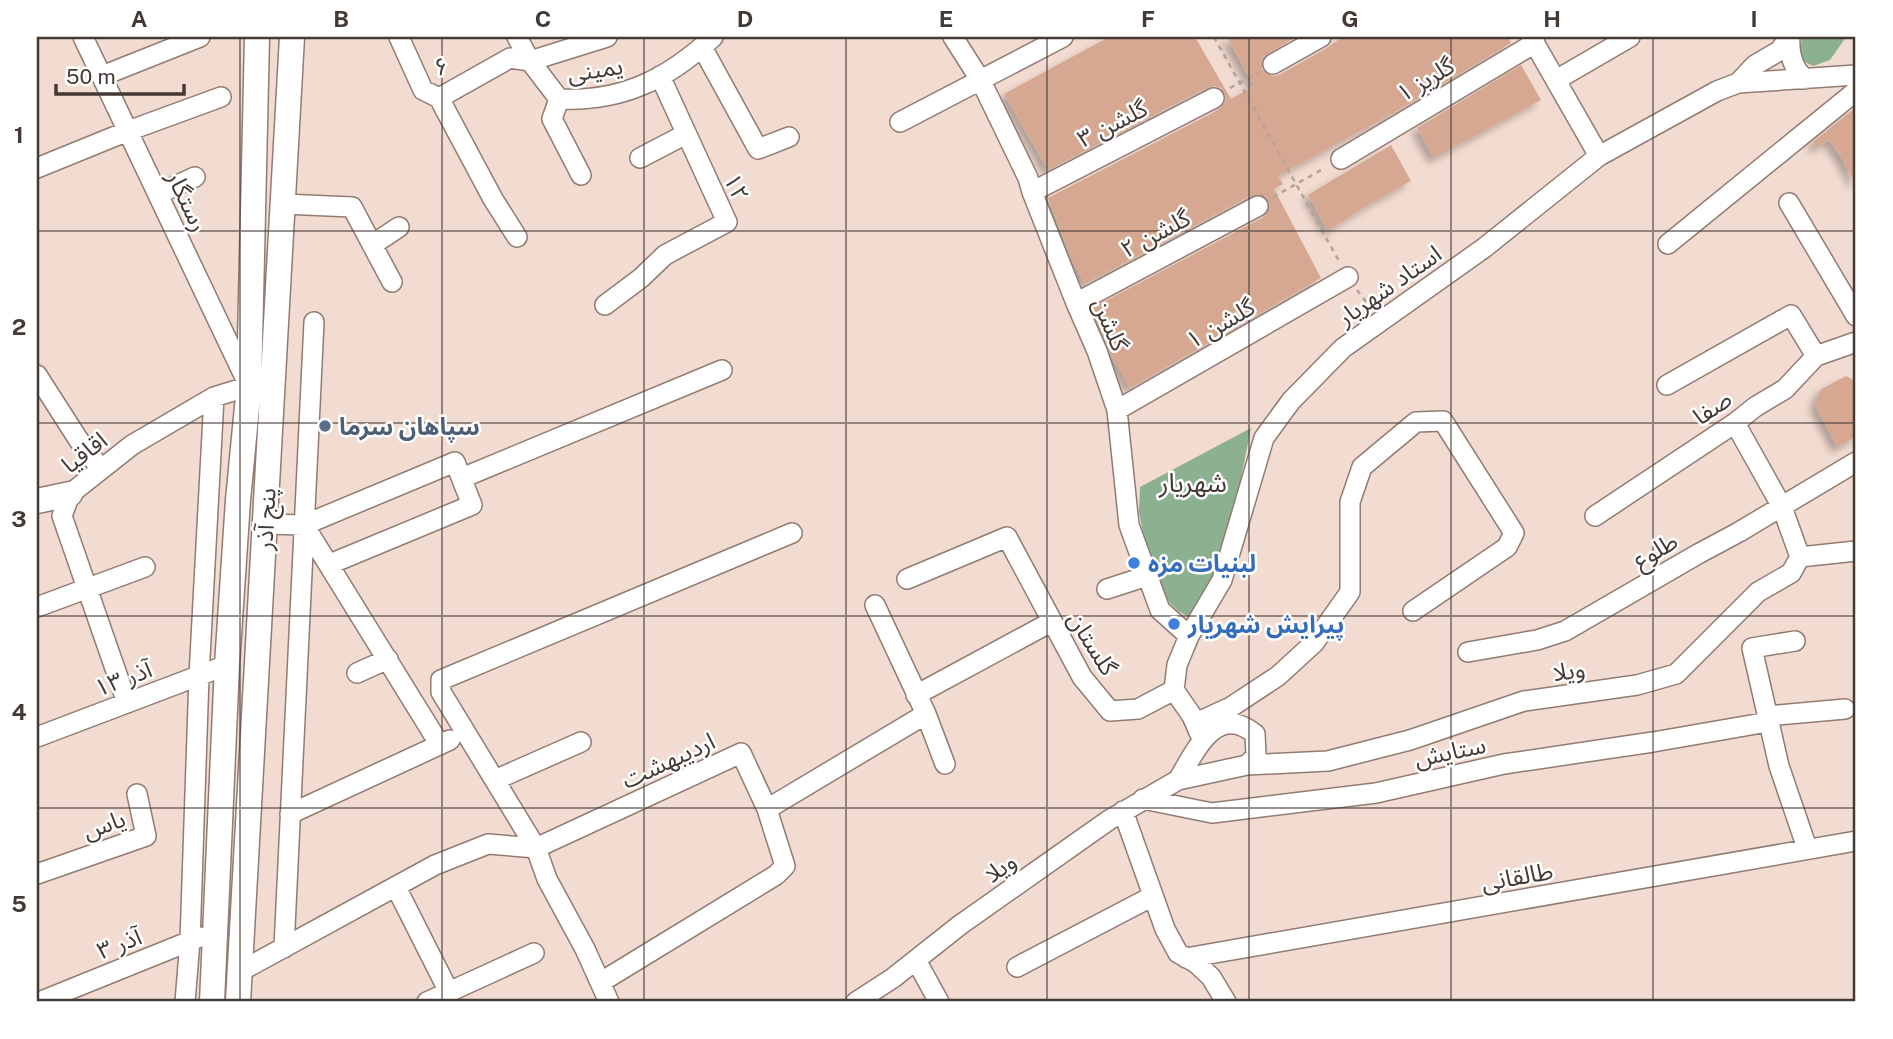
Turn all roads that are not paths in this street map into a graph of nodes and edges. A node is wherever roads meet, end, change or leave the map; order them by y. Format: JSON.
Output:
{"nodes":[{"id":1,"x":83,"y":37,"type":"edge"},
{"id":2,"x":200,"y":37,"type":"edge"},
{"id":3,"x":257,"y":37,"type":"edge"},
{"id":4,"x":292,"y":37,"type":"edge"},
{"id":5,"x":399,"y":37,"type":"edge"},
{"id":6,"x":517,"y":37,"type":"edge"},
{"id":7,"x":607,"y":37,"type":"edge"},
{"id":8,"x":953,"y":37,"type":"edge"},
{"id":9,"x":1062,"y":37,"type":"edge"},
{"id":10,"x":1321,"y":37,"type":"edge"},
{"id":11,"x":1630,"y":37,"type":"edge"},
{"id":12,"x":1790,"y":37,"type":"edge"},
{"id":13,"x":1533,"y":40,"type":"edge"},
{"id":14,"x":707,"y":42,"type":"edge"},
{"id":15,"x":530,"y":61,"type":"junction"},
{"id":16,"x":1273,"y":64,"type":"road end"},
{"id":17,"x":1856,"y":75,"type":"edge"},
{"id":18,"x":102,"y":76,"type":"junction"},
{"id":19,"x":660,"y":76,"type":"junction"},
{"id":20,"x":1805,"y":79,"type":"junction"},
{"id":21,"x":981,"y":80,"type":"junction"},
{"id":22,"x":1556,"y":80,"type":"junction"},
{"id":23,"x":1738,"y":83,"type":"junction"},
{"id":24,"x":1856,"y":91,"type":"edge"},
{"id":25,"x":221,"y":97,"type":"dead end"},
{"id":26,"x":439,"y":98,"type":"junction"},
{"id":27,"x":1214,"y":98,"type":"road end"},
{"id":28,"x":559,"y":99,"type":"junction"},
{"id":29,"x":900,"y":122,"type":"dead end"},
{"id":30,"x":128,"y":131,"type":"junction"},
{"id":31,"x":686,"y":134,"type":"junction"},
{"id":32,"x":789,"y":138,"type":"dead end"},
{"id":33,"x":1599,"y":156,"type":"junction"},
{"id":34,"x":640,"y":158,"type":"dead end"},
{"id":35,"x":1341,"y":159,"type":"road end"},
{"id":36,"x":37,"y":168,"type":"edge"},
{"id":37,"x":581,"y":176,"type":"dead end"},
{"id":38,"x":195,"y":177,"type":"dead end"},
{"id":39,"x":1032,"y":192,"type":"junction"},
{"id":40,"x":158,"y":194,"type":"junction"},
{"id":41,"x":1789,"y":203,"type":"dead end"},
{"id":42,"x":283,"y":204,"type":"junction"},
{"id":43,"x":1258,"y":206,"type":"road end"},
{"id":44,"x":399,"y":228,"type":"dead end"},
{"id":45,"x":517,"y":237,"type":"dead end"},
{"id":46,"x":1668,"y":244,"type":"dead end"},
{"id":47,"x":372,"y":245,"type":"junction"},
{"id":48,"x":1348,"y":277,"type":"road end"},
{"id":49,"x":392,"y":282,"type":"dead end"},
{"id":50,"x":1076,"y":303,"type":"junction"},
{"id":51,"x":605,"y":305,"type":"dead end"},
{"id":52,"x":1856,"y":316,"type":"edge"},
{"id":53,"x":314,"y":322,"type":"dead end"},
{"id":54,"x":1856,"y":342,"type":"edge"},
{"id":55,"x":1816,"y":356,"type":"junction"},
{"id":56,"x":722,"y":369,"type":"dead end"},
{"id":57,"x":37,"y":374,"type":"edge"},
{"id":58,"x":1667,"y":385,"type":"dead end"},
{"id":59,"x":249,"y":386,"type":"junction"},
{"id":60,"x":214,"y":397,"type":"junction"},
{"id":61,"x":1117,"y":410,"type":"junction"},
{"id":62,"x":1735,"y":424,"type":"junction"},
{"id":63,"x":1856,"y":462,"type":"edge"},
{"id":64,"x":100,"y":468,"type":"junction"},
{"id":65,"x":463,"y":478,"type":"junction"},
{"id":66,"x":69,"y":494,"type":"junction"},
{"id":67,"x":237,"y":500,"type":"junction"},
{"id":68,"x":37,"y":501,"type":"edge"},
{"id":69,"x":1782,"y":507,"type":"junction"},
{"id":70,"x":265,"y":513,"type":"junction"},
{"id":71,"x":1595,"y":516,"type":"dead end"},
{"id":72,"x":304,"y":525,"type":"junction"},
{"id":73,"x":792,"y":533,"type":"dead end"},
{"id":74,"x":1856,"y":551,"type":"edge"},
{"id":75,"x":1800,"y":557,"type":"junction"},
{"id":76,"x":234,"y":558,"type":"junction"},
{"id":77,"x":262,"y":561,"type":"junction"},
{"id":78,"x":330,"y":564,"type":"junction"},
{"id":79,"x":145,"y":567,"type":"dead end"},
{"id":80,"x":1147,"y":576,"type":"junction"},
{"id":81,"x":907,"y":579,"type":"dead end"},
{"id":82,"x":86,"y":589,"type":"junction"},
{"id":83,"x":1107,"y":589,"type":"dead end"},
{"id":84,"x":875,"y":605,"type":"dead end"},
{"id":85,"x":37,"y":607,"type":"edge"},
{"id":86,"x":1413,"y":611,"type":"dead end"},
{"id":87,"x":1051,"y":622,"type":"junction"},
{"id":88,"x":1189,"y":636,"type":"junction"},
{"id":89,"x":1795,"y":641,"type":"dead end"},
{"id":90,"x":1468,"y":652,"type":"dead end"},
{"id":91,"x":388,"y":659,"type":"junction"},
{"id":92,"x":227,"y":665,"type":"junction"},
{"id":93,"x":357,"y":673,"type":"dead end"},
{"id":94,"x":199,"y":676,"type":"junction"},
{"id":95,"x":1174,"y":690,"type":"junction"},
{"id":96,"x":916,"y":695,"type":"junction"},
{"id":97,"x":127,"y":703,"type":"junction"},
{"id":98,"x":1845,"y":709,"type":"dead end"},
{"id":99,"x":926,"y":714,"type":"junction"},
{"id":100,"x":1767,"y":719,"type":"junction"},
{"id":101,"x":1199,"y":731,"type":"junction"},
{"id":102,"x":37,"y":737,"type":"edge"},
{"id":103,"x":581,"y":742,"type":"dead end"},
{"id":104,"x":945,"y":764,"type":"dead end"},
{"id":105,"x":1247,"y":765,"type":"junction"},
{"id":106,"x":495,"y":780,"type":"junction"},
{"id":107,"x":1178,"y":780,"type":"junction"},
{"id":108,"x":137,"y":794,"type":"dead end"},
{"id":109,"x":1143,"y":799,"type":"junction"},
{"id":110,"x":767,"y":809,"type":"junction"},
{"id":111,"x":1123,"y":811,"type":"junction"},
{"id":112,"x":290,"y":814,"type":"junction"},
{"id":113,"x":1856,"y":841,"type":"edge"},
{"id":114,"x":536,"y":848,"type":"junction"},
{"id":115,"x":1807,"y":848,"type":"junction"},
{"id":116,"x":37,"y":874,"type":"edge"},
{"id":117,"x":396,"y":887,"type":"junction"},
{"id":118,"x":1153,"y":896,"type":"junction"},
{"id":119,"x":217,"y":930,"type":"junction"},
{"id":120,"x":190,"y":941,"type":"junction"},
{"id":121,"x":284,"y":948,"type":"junction"},
{"id":122,"x":534,"y":953,"type":"dead end"},
{"id":123,"x":1186,"y":958,"type":"junction"},
{"id":124,"x":916,"y":960,"type":"junction"},
{"id":125,"x":1017,"y":967,"type":"dead end"},
{"id":126,"x":239,"y":972,"type":"junction"},
{"id":127,"x":601,"y":982,"type":"junction"},
{"id":128,"x":449,"y":992,"type":"junction"},
{"id":129,"x":863,"y":1000,"type":"edge"},
{"id":130,"x":39,"y":1002,"type":"edge"},
{"id":131,"x":185,"y":1002,"type":"edge"},
{"id":132,"x":212,"y":1002,"type":"edge"},
{"id":133,"x":237,"y":1002,"type":"edge"},
{"id":134,"x":427,"y":1002,"type":"edge"},
{"id":135,"x":609,"y":1002,"type":"edge"},
{"id":136,"x":939,"y":1002,"type":"edge"},
{"id":137,"x":1226,"y":1002,"type":"edge"}],
"edges":[{"from":1,"to":18,"type":"street","name":"رستگار"},
{"from":2,"to":18,"type":"street"},
{"from":3,"to":59,"type":"main road","name":"پنج آذر"},
{"from":4,"to":42,"type":"main road","name":"پنج آذر"},
{"from":5,"to":26,"type":"street","name":"۶"},
{"from":6,"to":15,"type":"street","name":"یمینی"},
{"from":7,"to":15,"type":"street","name":"۶"},
{"from":8,"to":21,"type":"street","name":"گلشن"},
{"from":9,"to":21,"type":"street"},
{"from":10,"to":16,"type":"street"},
{"from":11,"to":22,"type":"street"},
{"from":12,"to":20,"type":"street"},
{"from":12,"to":23,"type":"street"},
{"from":13,"to":22,"type":"street"},
{"from":13,"to":35,"type":"street","name":"گلریز ۱"},
{"from":14,"to":19,"type":"street","name":"یمینی"},
{"from":14,"to":32,"type":"street"},
{"from":15,"to":26,"type":"street","name":"۶"},
{"from":15,"to":28,"type":"street","name":"یمینی"},
{"from":17,"to":20,"type":"street","name":"استاد شهریار"},
{"from":18,"to":30,"type":"street","name":"رستگار"},
{"from":19,"to":28,"type":"street","name":"یمینی"},
{"from":19,"to":31,"type":"street","name":"۱۲"},
{"from":20,"to":23,"type":"street","name":"استاد شهریار"},
{"from":21,"to":29,"type":"street"},
{"from":21,"to":39,"type":"street","name":"گلشن"},
{"from":22,"to":33,"type":"street"},
{"from":23,"to":33,"type":"street","name":"استاد شهریار"},
{"from":24,"to":46,"type":"street"},
{"from":25,"to":30,"type":"street"},
{"from":26,"to":45,"type":"street"},
{"from":27,"to":39,"type":"street","name":"گلشن ۳"},
{"from":28,"to":37,"type":"street"},
{"from":30,"to":36,"type":"street"},
{"from":30,"to":40,"type":"street","name":"رستگار"},
{"from":31,"to":34,"type":"street"},
{"from":31,"to":51,"type":"street","name":"۱۲"},
{"from":33,"to":88,"type":"street","name":"استاد شهریار"},
{"from":38,"to":40,"type":"street"},
{"from":39,"to":50,"type":"street","name":"گلشن"},
{"from":40,"to":59,"type":"street","name":"رستگار"},
{"from":41,"to":52,"type":"street"},
{"from":42,"to":47,"type":"street"},
{"from":42,"to":70,"type":"main road","name":"پنج آذر"},
{"from":43,"to":50,"type":"street","name":"گلشن ۲"},
{"from":44,"to":47,"type":"street"},
{"from":47,"to":49,"type":"street"},
{"from":48,"to":61,"type":"street","name":"گلشن ۱"},
{"from":50,"to":61,"type":"street","name":"گلشن"},
{"from":53,"to":72,"type":"street"},
{"from":54,"to":55,"type":"street","name":"صفا"},
{"from":55,"to":58,"type":"street"},
{"from":55,"to":62,"type":"street","name":"صفا"},
{"from":56,"to":65,"type":"street"},
{"from":57,"to":64,"type":"street"},
{"from":59,"to":60,"type":"street","name":"اقاقیا"},
{"from":59,"to":67,"type":"main road","name":"پنج آذر"},
{"from":60,"to":64,"type":"street","name":"اقاقیا"},
{"from":60,"to":94,"type":"street"},
{"from":61,"to":80,"type":"street","name":"گلشن"},
{"from":62,"to":69,"type":"street"},
{"from":62,"to":71,"type":"street","name":"صفا"},
{"from":63,"to":69,"type":"street","name":"طلوع"},
{"from":64,"to":66,"type":"street","name":"اقاقیا"},
{"from":65,"to":72,"type":"street"},
{"from":65,"to":78,"type":"street"},
{"from":66,"to":68,"type":"main road"},
{"from":66,"to":82,"type":"street","name":"اقاقیا"},
{"from":67,"to":70,"type":"main road"},
{"from":67,"to":76,"type":"main road","name":"پنج آذر"},
{"from":69,"to":75,"type":"street"},
{"from":69,"to":90,"type":"street","name":"طلوع"},
{"from":70,"to":72,"type":"street"},
{"from":70,"to":77,"type":"main road","name":"پنج آذر"},
{"from":72,"to":78,"type":"street"},
{"from":72,"to":112,"type":"street"},
{"from":73,"to":106,"type":"street"},
{"from":74,"to":75,"type":"street"},
{"from":75,"to":105,"type":"street","name":"ویلا"},
{"from":76,"to":77,"type":"main road"},
{"from":76,"to":92,"type":"main road","name":"پنج آذر"},
{"from":77,"to":126,"type":"main road","name":"پنج آذر"},
{"from":78,"to":91,"type":"street"},
{"from":79,"to":82,"type":"street"},
{"from":80,"to":83,"type":"street"},
{"from":80,"to":88,"type":"street","name":"گلشن"},
{"from":81,"to":87,"type":"street","name":"گلستان"},
{"from":82,"to":85,"type":"street"},
{"from":82,"to":97,"type":"street","name":"اقاقیا"},
{"from":84,"to":96,"type":"street"},
{"from":86,"to":101,"type":"street"},
{"from":87,"to":95,"type":"street","name":"گلستان"},
{"from":87,"to":96,"type":"street"},
{"from":88,"to":95,"type":"street","name":"استاد شهریار"},
{"from":89,"to":100,"type":"street"},
{"from":91,"to":93,"type":"street"},
{"from":91,"to":112,"type":"street"},
{"from":92,"to":94,"type":"street","name":"۱۳ آذر"},
{"from":92,"to":119,"type":"main road","name":"پنج آذر"},
{"from":94,"to":97,"type":"street","name":"۱۳ آذر"},
{"from":94,"to":120,"type":"street"},
{"from":95,"to":101,"type":"street"},
{"from":96,"to":99,"type":"street"},
{"from":97,"to":102,"type":"street","name":"۱۳ آذر"},
{"from":98,"to":100,"type":"street","name":"ستایش"},
{"from":99,"to":104,"type":"street"},
{"from":99,"to":110,"type":"street"},
{"from":100,"to":109,"type":"street","name":"ستایش"},
{"from":100,"to":115,"type":"street"},
{"from":101,"to":105,"type":"street"},
{"from":101,"to":107,"type":"street"},
{"from":103,"to":106,"type":"street"},
{"from":105,"to":107,"type":"street","name":"ویلا"},
{"from":106,"to":114,"type":"street"},
{"from":107,"to":109,"type":"street","name":"ویلا"},
{"from":108,"to":116,"type":"street","name":"یاس"},
{"from":109,"to":111,"type":"street","name":"ویلا"},
{"from":110,"to":114,"type":"street","name":"اردیبهشت"},
{"from":110,"to":127,"type":"street","name":"اردیبهشت"},
{"from":111,"to":118,"type":"street"},
{"from":111,"to":124,"type":"street","name":"ویلا"},
{"from":112,"to":121,"type":"street"},
{"from":113,"to":115,"type":"street","name":"طالقانی"},
{"from":114,"to":117,"type":"street","name":"اردیبهشت"},
{"from":114,"to":127,"type":"street"},
{"from":115,"to":123,"type":"street","name":"طالقانی"},
{"from":117,"to":121,"type":"street","name":"اردیبهشت"},
{"from":117,"to":128,"type":"street"},
{"from":118,"to":123,"type":"street"},
{"from":118,"to":125,"type":"street"},
{"from":119,"to":120,"type":"street","name":"آذر ۳"},
{"from":119,"to":132,"type":"main road","name":"پنج آذر"},
{"from":120,"to":130,"type":"street","name":"آذر ۳"},
{"from":120,"to":131,"type":"street"},
{"from":121,"to":126,"type":"street","name":"اردیبهشت"},
{"from":122,"to":128,"type":"street"},
{"from":123,"to":137,"type":"street"},
{"from":124,"to":129,"type":"street","name":"ویلا"},
{"from":124,"to":136,"type":"street"},
{"from":126,"to":133,"type":"main road","name":"پنج آذر"},
{"from":127,"to":135,"type":"street"},
{"from":128,"to":134,"type":"street"}]}
